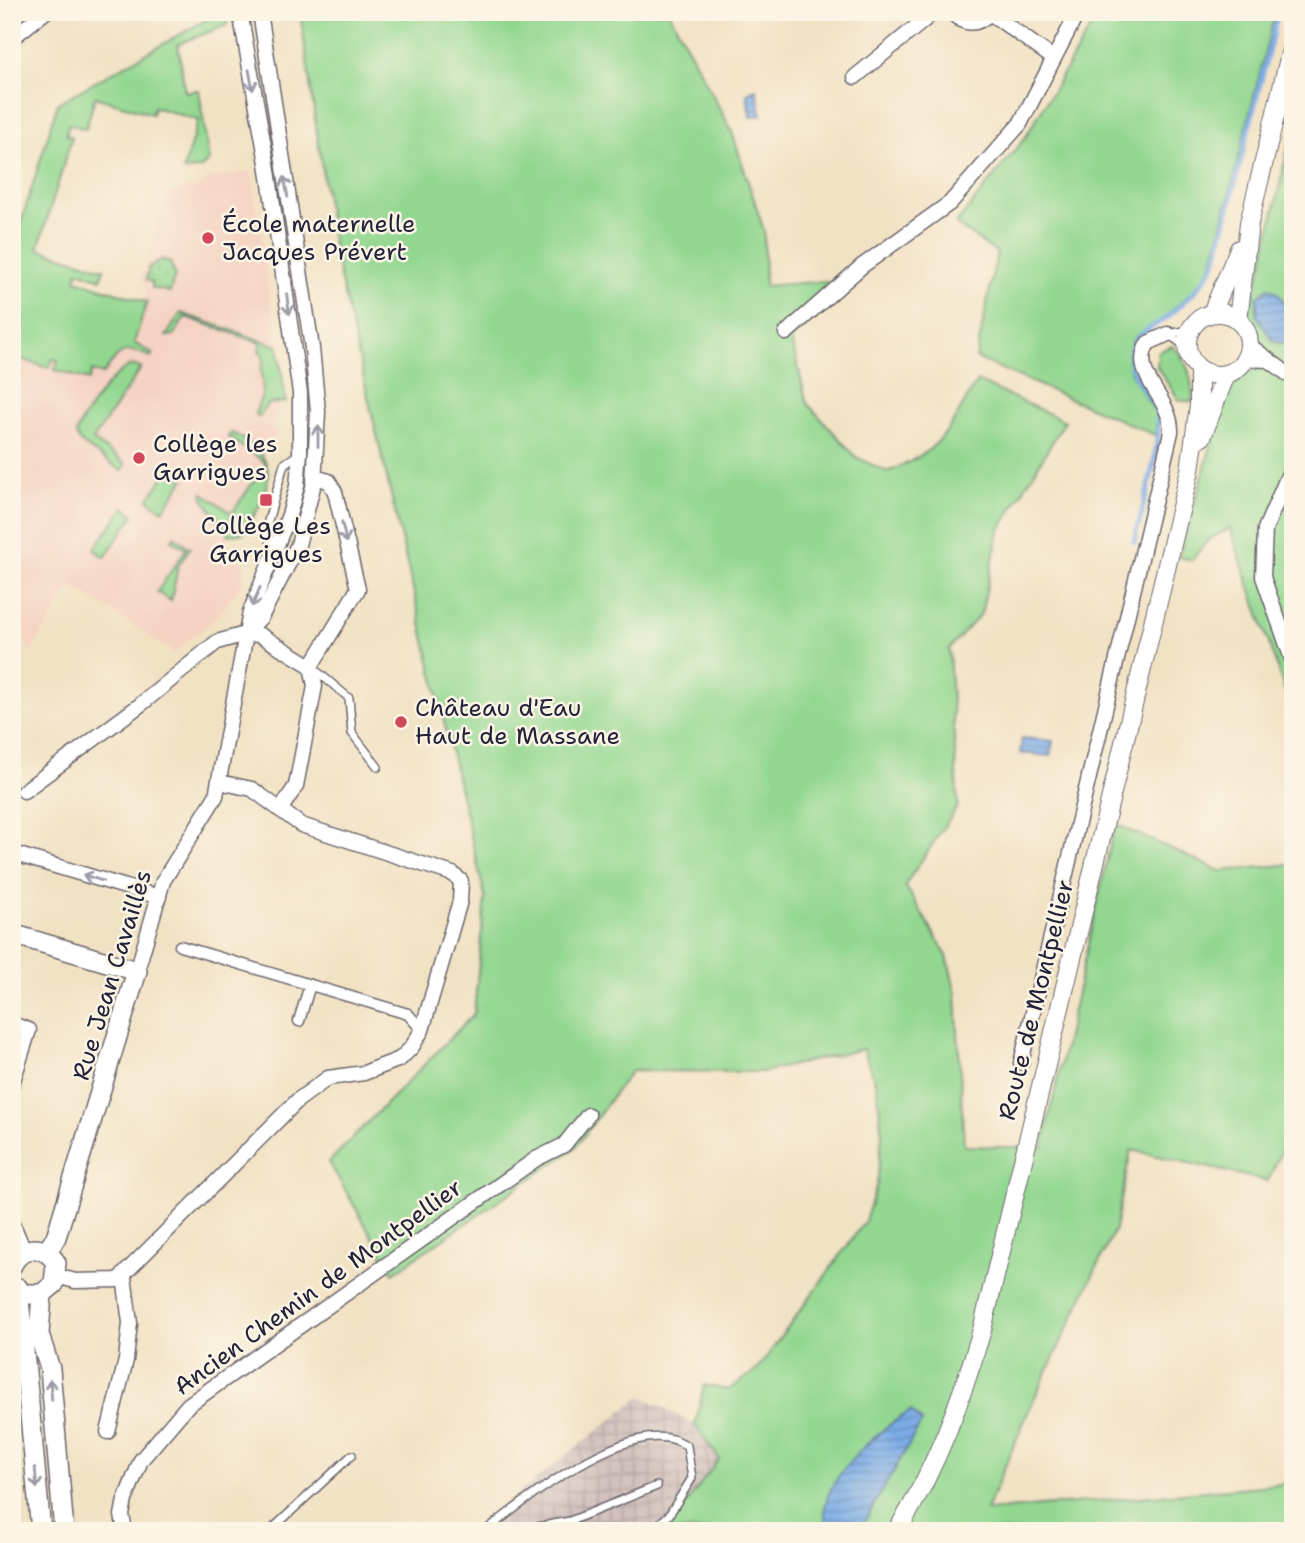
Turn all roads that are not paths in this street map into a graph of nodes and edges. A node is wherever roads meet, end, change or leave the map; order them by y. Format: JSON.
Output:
{"nodes":[{"id":1,"x":45,"y":12,"type":"edge"},
{"id":2,"x":240,"y":12,"type":"edge"},
{"id":3,"x":260,"y":12,"type":"edge"},
{"id":4,"x":934,"y":12,"type":"edge"},
{"id":5,"x":952,"y":12,"type":"edge"},
{"id":6,"x":990,"y":12,"type":"edge"},
{"id":7,"x":1078,"y":12,"type":"edge"},
{"id":8,"x":12,"y":38,"type":"edge"},
{"id":9,"x":1293,"y":42,"type":"edge"},
{"id":10,"x":1053,"y":58,"type":"junction"},
{"id":11,"x":855,"y":76,"type":"dead end"},
{"id":12,"x":1249,"y":223,"type":"junction"},
{"id":13,"x":1212,"y":313,"type":"junction"},
{"id":14,"x":1238,"y":320,"type":"junction"},
{"id":15,"x":786,"y":333,"type":"dead end"},
{"id":16,"x":1168,"y":334,"type":"junction"},
{"id":17,"x":1188,"y":339,"type":"junction"},
{"id":18,"x":1246,"y":352,"type":"junction"},
{"id":19,"x":1199,"y":369,"type":"junction"},
{"id":20,"x":1226,"y":374,"type":"junction"},
{"id":21,"x":1293,"y":378,"type":"edge"},
{"id":22,"x":1293,"y":464,"type":"edge"},
{"id":23,"x":1190,"y":470,"type":"junction"},
{"id":24,"x":314,"y":478,"type":"junction"},
{"id":25,"x":246,"y":634,"type":"junction"},
{"id":26,"x":1293,"y":662,"type":"edge"},
{"id":27,"x":311,"y":666,"type":"junction"},
{"id":28,"x":378,"y":767,"type":"dead end"},
{"id":29,"x":219,"y":782,"type":"junction"},
{"id":30,"x":24,"y":791,"type":"dead end"},
{"id":31,"x":280,"y":810,"type":"junction"},
{"id":32,"x":12,"y":853,"type":"edge"},
{"id":33,"x":159,"y":897,"type":"junction"},
{"id":34,"x":12,"y":934,"type":"edge"},
{"id":35,"x":180,"y":946,"type":"dead end"},
{"id":36,"x":137,"y":971,"type":"junction"},
{"id":37,"x":310,"y":985,"type":"junction"},
{"id":38,"x":299,"y":1021,"type":"dead end"},
{"id":39,"x":12,"y":1024,"type":"edge"},
{"id":40,"x":422,"y":1030,"type":"junction"},
{"id":41,"x":1021,"y":1063,"type":"dead end"},
{"id":42,"x":12,"y":1084,"type":"edge"},
{"id":43,"x":588,"y":1115,"type":"dead end"},
{"id":44,"x":12,"y":1229,"type":"edge"},
{"id":45,"x":47,"y":1252,"type":"junction"},
{"id":46,"x":17,"y":1258,"type":"edge"},
{"id":47,"x":57,"y":1276,"type":"junction"},
{"id":48,"x":124,"y":1276,"type":"junction"},
{"id":49,"x":15,"y":1284,"type":"edge"},
{"id":50,"x":42,"y":1294,"type":"junction"},
{"id":51,"x":108,"y":1432,"type":"dead end"},
{"id":52,"x":352,"y":1455,"type":"dead end"},
{"id":53,"x":657,"y":1486,"type":"dead end"},
{"id":54,"x":41,"y":1531,"type":"edge"},
{"id":55,"x":64,"y":1531,"type":"edge"},
{"id":56,"x":125,"y":1531,"type":"edge"},
{"id":57,"x":270,"y":1531,"type":"edge"},
{"id":58,"x":485,"y":1531,"type":"edge"},
{"id":59,"x":515,"y":1531,"type":"edge"},
{"id":60,"x":651,"y":1531,"type":"edge"},
{"id":61,"x":897,"y":1531,"type":"edge"}],
"edges":[{"from":1,"to":8,"type":"street"},
{"from":2,"to":25,"type":"street","name":"Rue Jean Cavaillès","one_way":true},
{"from":24,"to":3,"type":"street","one_way":true},
{"from":4,"to":11,"type":"street"},
{"from":5,"to":6,"type":"street"},
{"from":6,"to":10,"type":"street"},
{"from":7,"to":10,"type":"street"},
{"from":9,"to":12,"type":"street"},
{"from":10,"to":15,"type":"street"},
{"from":12,"to":13,"type":"street"},
{"from":12,"to":14,"type":"street"},
{"from":13,"to":14,"type":"street"},
{"from":13,"to":17,"type":"street"},
{"from":14,"to":18,"type":"street"},
{"from":16,"to":17,"type":"lane"},
{"from":16,"to":17,"type":"lane"},
{"from":16,"to":41,"type":"street"},
{"from":17,"to":19,"type":"street","name":"Route de Montpellier"},
{"from":18,"to":20,"type":"street","name":"Route de Montpellier"},
{"from":18,"to":21,"type":"street"},
{"from":19,"to":20,"type":"street"},
{"from":19,"to":23,"type":"street","name":"Route de Montpellier"},
{"from":20,"to":23,"type":"street","name":"Route de Montpellier"},
{"from":22,"to":26,"type":"street"},
{"from":23,"to":61,"type":"street","name":"Route de Montpellier"},
{"from":24,"to":25,"type":"street"},
{"from":24,"to":27,"type":"street","one_way":true},
{"from":25,"to":27,"type":"street"},
{"from":25,"to":29,"type":"street","name":"Rue Jean Cavaillès"},
{"from":25,"to":30,"type":"street"},
{"from":27,"to":28,"type":"lane"},
{"from":27,"to":31,"type":"street"},
{"from":29,"to":31,"type":"street"},
{"from":29,"to":33,"type":"street","name":"Rue Jean Cavaillès"},
{"from":31,"to":40,"type":"street"},
{"from":33,"to":32,"type":"street","one_way":true},
{"from":33,"to":36,"type":"street","name":"Rue Jean Cavaillès"},
{"from":34,"to":36,"type":"main road"},
{"from":35,"to":37,"type":"street"},
{"from":36,"to":45,"type":"main road","name":"Rue Jean Cavaillès"},
{"from":37,"to":38,"type":"street"},
{"from":37,"to":40,"type":"street"},
{"from":39,"to":42,"type":"street"},
{"from":40,"to":48,"type":"street"},
{"from":43,"to":56,"type":"street","name":"Ancien Chemin de Montpellier"},
{"from":44,"to":46,"type":"main road"},
{"from":45,"to":46,"type":"main road"},
{"from":45,"to":47,"type":"main road"},
{"from":47,"to":48,"type":"street"},
{"from":47,"to":50,"type":"main road"},
{"from":48,"to":51,"type":"street"},
{"from":49,"to":50,"type":"main road"},
{"from":49,"to":54,"type":"main road","one_way":true},
{"from":55,"to":50,"type":"main road","one_way":true},
{"from":52,"to":57,"type":"lane"},
{"from":53,"to":59,"type":"lane"},
{"from":58,"to":60,"type":"lane"}]}
